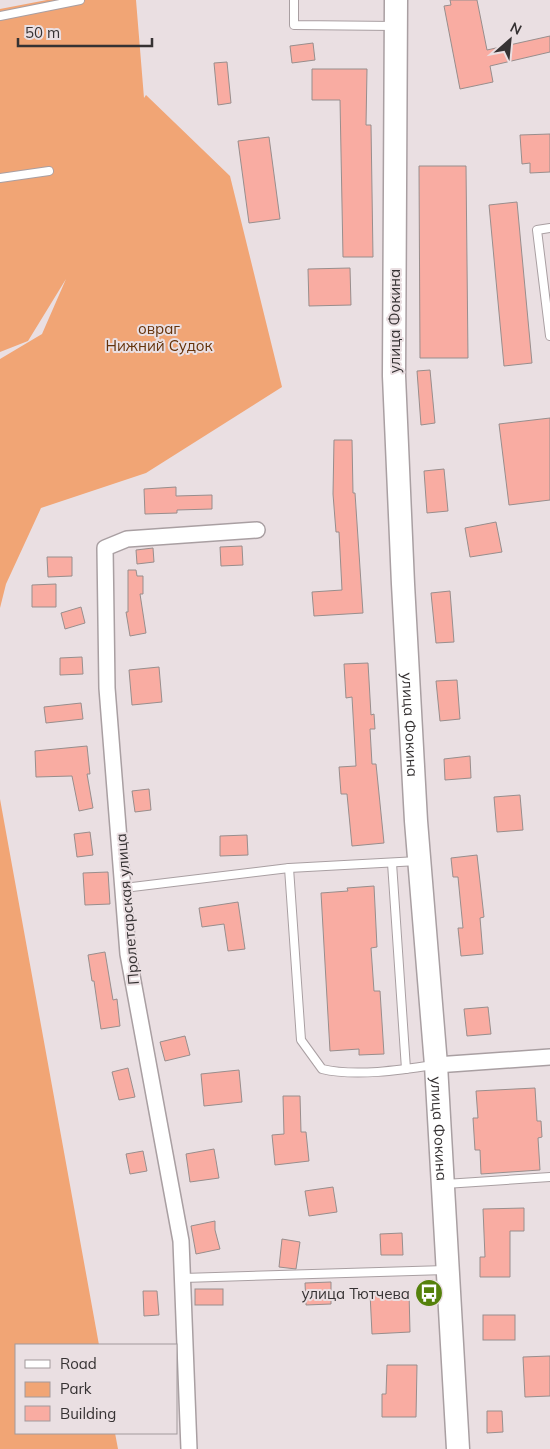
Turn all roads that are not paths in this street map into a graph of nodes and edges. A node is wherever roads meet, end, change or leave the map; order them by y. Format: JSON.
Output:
{"nodes":[{"id":1,"x":80,"y":0,"type":"edge"},
{"id":2,"x":294,"y":0,"type":"edge"},
{"id":3,"x":396,"y":0,"type":"edge"},
{"id":4,"x":0,"y":16,"type":"edge"},
{"id":5,"x":396,"y":26,"type":"junction"},
{"id":6,"x":49,"y":171,"type":"dead end"},
{"id":7,"x":0,"y":178,"type":"edge"},
{"id":8,"x":550,"y":228,"type":"edge"},
{"id":9,"x":550,"y":336,"type":"edge"},
{"id":10,"x":257,"y":530,"type":"dead end"},
{"id":11,"x":421,"y":861,"type":"junction"},
{"id":12,"x":392,"y":862,"type":"junction"},
{"id":13,"x":289,"y":868,"type":"junction"},
{"id":14,"x":124,"y":888,"type":"junction"},
{"id":15,"x":550,"y":1057,"type":"edge"},
{"id":16,"x":436,"y":1065,"type":"junction"},
{"id":17,"x":406,"y":1069,"type":"junction"},
{"id":18,"x":550,"y":1176,"type":"edge"},
{"id":19,"x":443,"y":1184,"type":"junction"},
{"id":20,"x":448,"y":1270,"type":"junction"},
{"id":21,"x":183,"y":1278,"type":"junction"},
{"id":22,"x":189,"y":1449,"type":"edge"},
{"id":23,"x":458,"y":1449,"type":"edge"}],
"edges":[{"from":1,"to":4,"type":"lane"},
{"from":2,"to":5,"type":"lane"},
{"from":3,"to":5,"type":"main road","name":"улица Фокина"},
{"from":5,"to":11,"type":"main road","name":"улица Фокина"},
{"from":6,"to":7,"type":"lane"},
{"from":8,"to":9,"type":"lane"},
{"from":10,"to":14,"type":"street","name":"Пролетарская улица"},
{"from":11,"to":12,"type":"lane"},
{"from":11,"to":16,"type":"main road","name":"улица Фокина"},
{"from":12,"to":13,"type":"lane"},
{"from":12,"to":17,"type":"lane"},
{"from":13,"to":14,"type":"lane"},
{"from":13,"to":17,"type":"lane"},
{"from":14,"to":21,"type":"street","name":"Пролетарская улица"},
{"from":15,"to":16,"type":"street"},
{"from":16,"to":17,"type":"lane"},
{"from":16,"to":19,"type":"main road","name":"улица Фокина"},
{"from":18,"to":19,"type":"lane"},
{"from":19,"to":20,"type":"main road","name":"улица Фокина"},
{"from":20,"to":21,"type":"lane"},
{"from":20,"to":23,"type":"main road","name":"улица Фокина"},
{"from":21,"to":22,"type":"street","name":"Пролетарская улица"}]}
